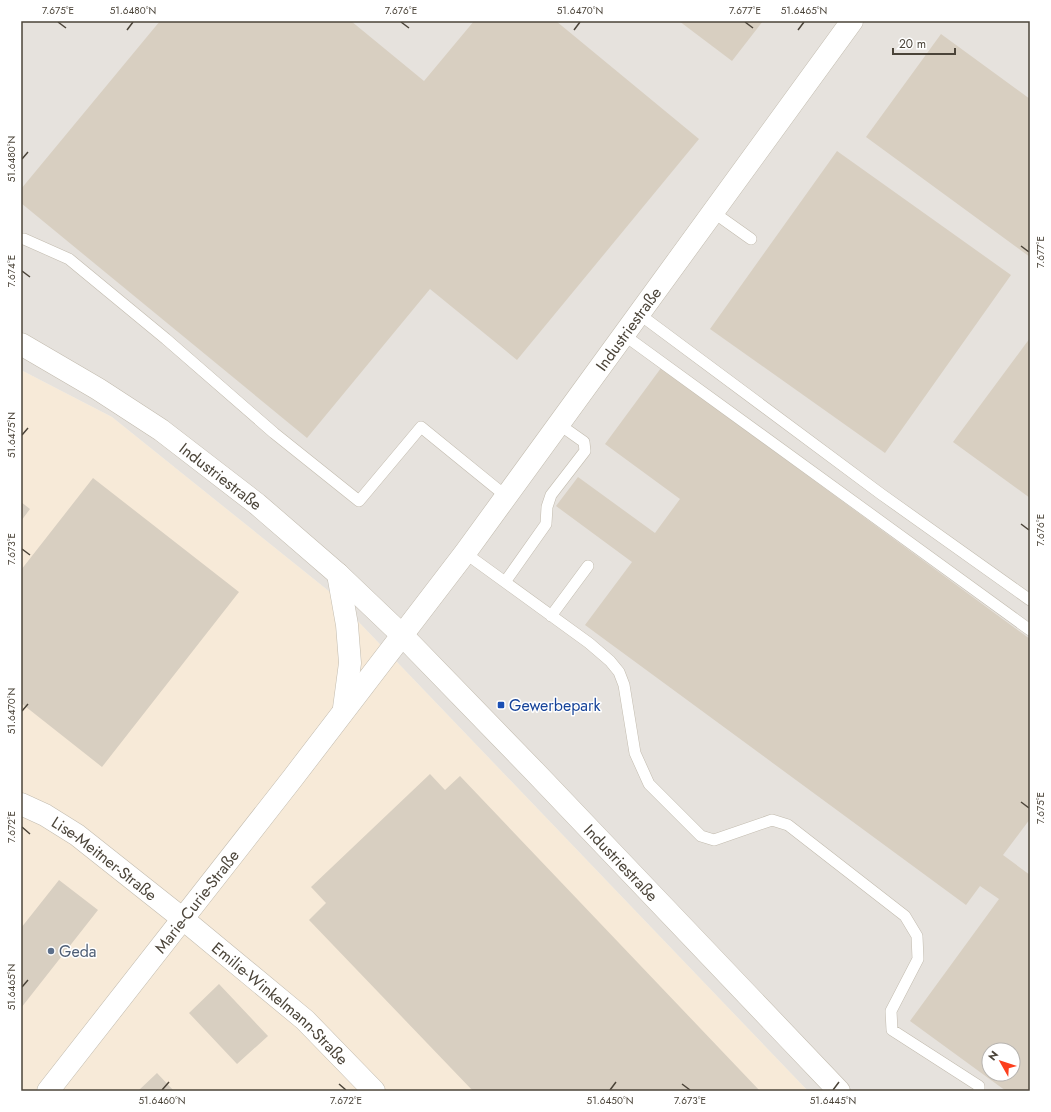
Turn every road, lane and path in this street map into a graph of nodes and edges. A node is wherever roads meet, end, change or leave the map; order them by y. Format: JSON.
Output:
{"nodes":[{"id":1,"x":852,"y":21,"type":"edge"},
{"id":2,"x":713,"y":212,"type":"junction"},
{"id":3,"x":24,"y":239,"type":"dead end"},
{"id":4,"x":751,"y":239,"type":"dead end"},
{"id":5,"x":639,"y":314,"type":"junction"},
{"id":6,"x":624,"y":335,"type":"junction"},
{"id":7,"x":21,"y":344,"type":"edge"},
{"id":8,"x":560,"y":425,"type":"junction"},
{"id":9,"x":507,"y":497,"type":"junction"},
{"id":10,"x":465,"y":553,"type":"junction"},
{"id":11,"x":588,"y":566,"type":"dead end"},
{"id":12,"x":338,"y":574,"type":"junction"},
{"id":13,"x":505,"y":582,"type":"junction"},
{"id":14,"x":1030,"y":600,"type":"edge"},
{"id":15,"x":551,"y":616,"type":"junction"},
{"id":16,"x":1030,"y":630,"type":"edge"},
{"id":17,"x":402,"y":635,"type":"junction"},
{"id":18,"x":344,"y":709,"type":"junction"},
{"id":19,"x":21,"y":804,"type":"edge"},
{"id":20,"x":183,"y":919,"type":"junction"},
{"id":21,"x":48,"y":1091,"type":"edge"},
{"id":22,"x":374,"y":1091,"type":"edge"},
{"id":23,"x":839,"y":1091,"type":"edge"},
{"id":24,"x":979,"y":1091,"type":"edge"}],
"edges":[{"from":1,"to":2,"type":"street","name":"Industriestraße"},
{"from":2,"to":4,"type":"lane"},
{"from":2,"to":5,"type":"street","name":"Industriestraße"},
{"from":3,"to":9,"type":"lane"},
{"from":5,"to":6,"type":"street","name":"Industriestraße"},
{"from":5,"to":14,"type":"lane"},
{"from":6,"to":8,"type":"street","name":"Industriestraße"},
{"from":6,"to":16,"type":"lane"},
{"from":7,"to":12,"type":"street","name":"Industriestraße"},
{"from":8,"to":9,"type":"street","name":"Industriestraße"},
{"from":8,"to":13,"type":"lane"},
{"from":9,"to":10,"type":"street","name":"Industriestraße"},
{"from":10,"to":13,"type":"lane"},
{"from":10,"to":17,"type":"street","name":"Industriestraße"},
{"from":11,"to":15,"type":"lane"},
{"from":12,"to":17,"type":"street","name":"Industriestraße"},
{"from":12,"to":18,"type":"street"},
{"from":13,"to":15,"type":"lane"},
{"from":15,"to":24,"type":"lane"},
{"from":17,"to":18,"type":"street","name":"Marie-Curie-Straße"},
{"from":17,"to":23,"type":"street","name":"Industriestraße"},
{"from":18,"to":20,"type":"street","name":"Marie-Curie-Straße"},
{"from":19,"to":20,"type":"street","name":"Lise-Meitner-Straße"},
{"from":20,"to":21,"type":"street","name":"Marie-Curie-Straße"},
{"from":20,"to":22,"type":"street","name":"Emilie-Winkelmann-Straße"}]}
